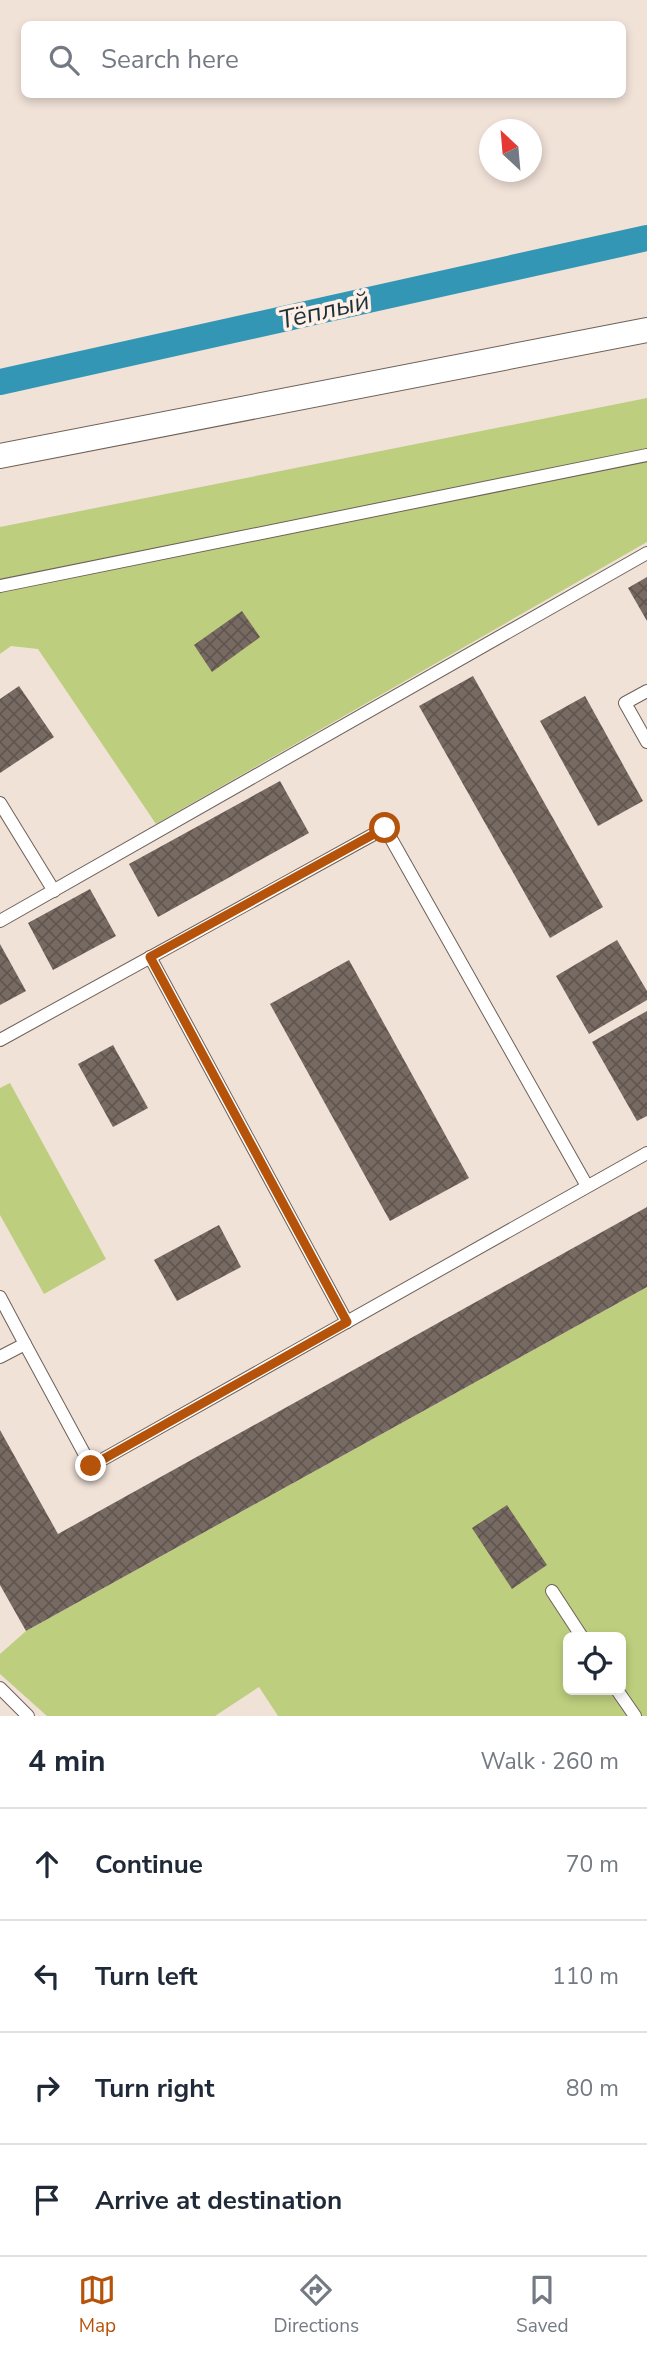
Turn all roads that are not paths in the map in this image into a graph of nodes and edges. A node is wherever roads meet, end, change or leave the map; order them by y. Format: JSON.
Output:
{"nodes":[{"id":1,"x":647,"y":330,"type":"edge"},
{"id":2,"x":647,"y":455,"type":"edge"},
{"id":3,"x":0,"y":456,"type":"edge"},
{"id":4,"x":647,"y":553,"type":"edge"},
{"id":5,"x":0,"y":586,"type":"edge"},
{"id":6,"x":647,"y":691,"type":"edge"},
{"id":7,"x":647,"y":742,"type":"edge"},
{"id":8,"x":0,"y":803,"type":"edge"},
{"id":9,"x":54,"y":891,"type":"junction"},
{"id":10,"x":0,"y":921,"type":"edge"},
{"id":11,"x":150,"y":957,"type":"junction"},
{"id":12,"x":0,"y":1040,"type":"edge"},
{"id":13,"x":647,"y":1153,"type":"edge"},
{"id":14,"x":587,"y":1186,"type":"junction"},
{"id":15,"x":0,"y":1297,"type":"edge"},
{"id":16,"x":347,"y":1322,"type":"junction"},
{"id":17,"x":24,"y":1344,"type":"junction"},
{"id":18,"x":0,"y":1357,"type":"edge"},
{"id":19,"x":552,"y":1591,"type":"dead end"},
{"id":20,"x":579,"y":1632,"type":"edge"},
{"id":21,"x":0,"y":1688,"type":"edge"},
{"id":22,"x":620,"y":1695,"type":"edge"},
{"id":23,"x":28,"y":1716,"type":"edge"},
{"id":24,"x":635,"y":1716,"type":"edge"}],
"edges":[{"from":1,"to":3,"type":"street"},
{"from":2,"to":5,"type":"lane"},
{"from":4,"to":9,"type":"lane"},
{"from":6,"to":7,"type":"lane"},
{"from":8,"to":9,"type":"lane"},
{"from":9,"to":10,"type":"lane"},
{"from":11,"to":12,"type":"lane"},
{"from":11,"to":14,"type":"lane"},
{"from":11,"to":16,"type":"lane"},
{"from":13,"to":14,"type":"lane"},
{"from":14,"to":16,"type":"lane"},
{"from":15,"to":17,"type":"lane"},
{"from":16,"to":17,"type":"lane"},
{"from":17,"to":18,"type":"lane"},
{"from":19,"to":20,"type":"lane"},
{"from":21,"to":23,"type":"lane"},
{"from":22,"to":24,"type":"lane"}]}
